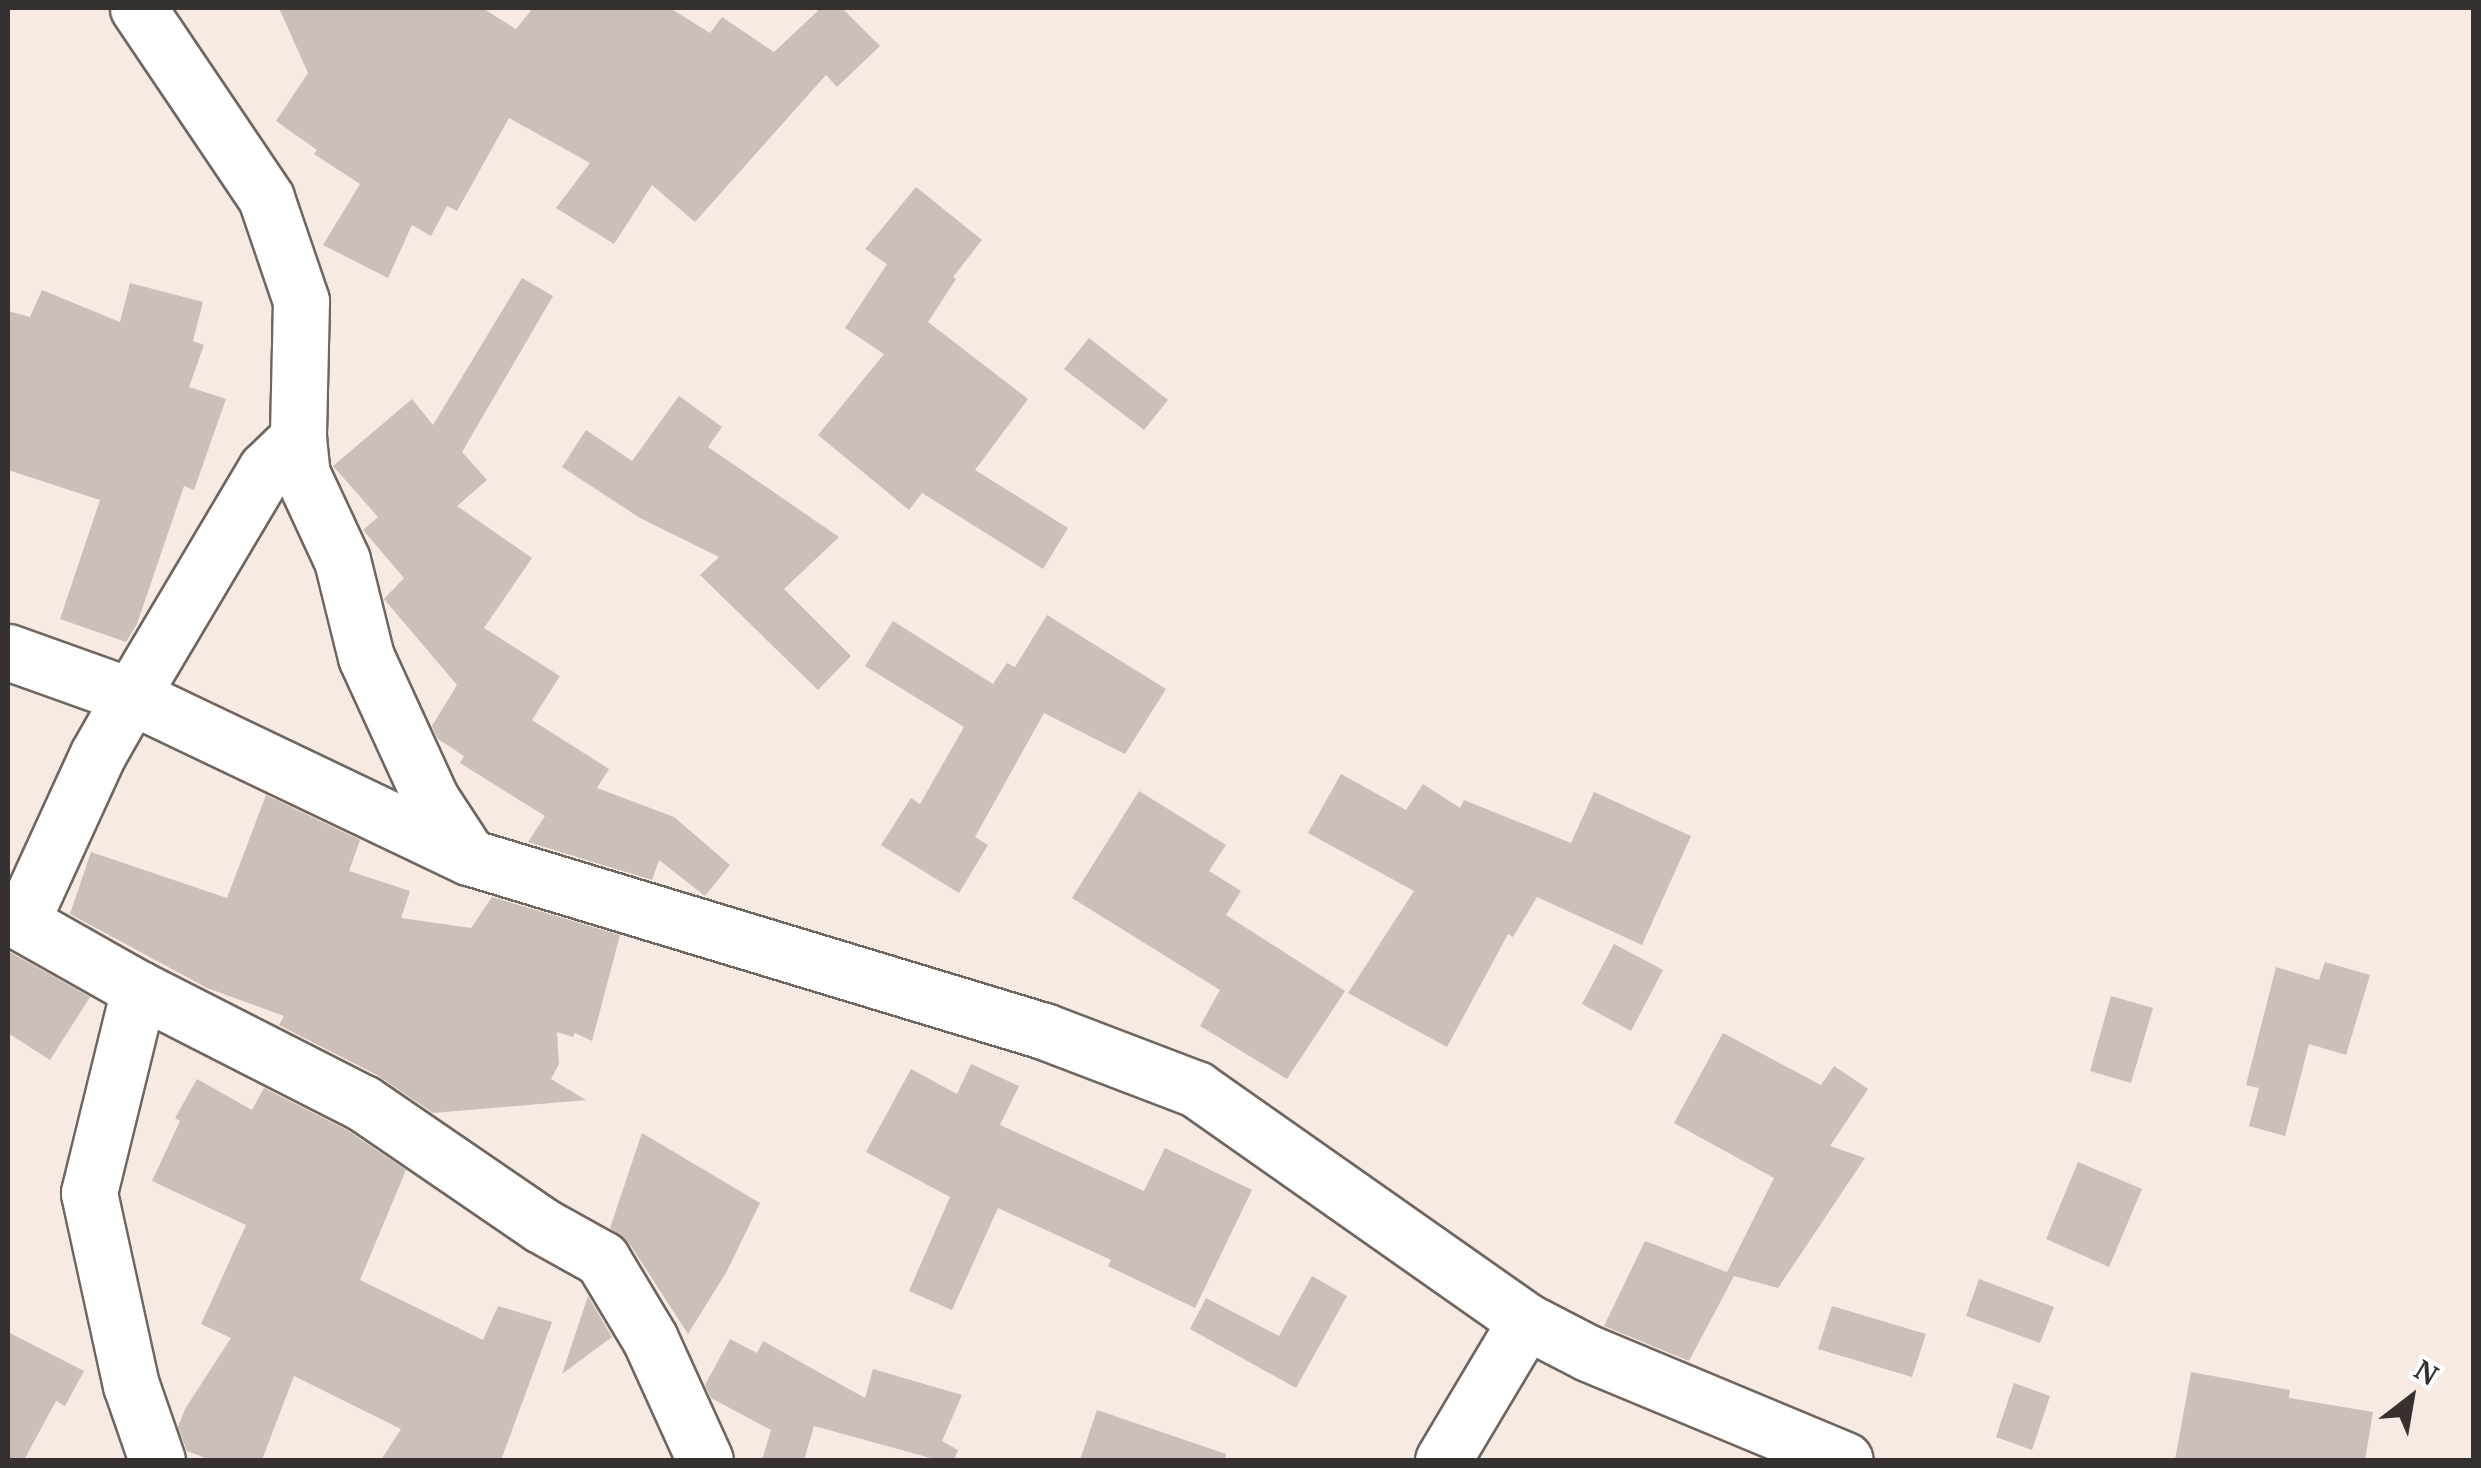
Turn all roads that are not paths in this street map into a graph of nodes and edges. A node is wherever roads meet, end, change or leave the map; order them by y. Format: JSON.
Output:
{"nodes":[{"id":1,"x":138,"y":8,"type":"edge"},
{"id":2,"x":298,"y":438,"type":"junction"},
{"id":3,"x":8,"y":652,"type":"edge"},
{"id":4,"x":131,"y":696,"type":"junction"},
{"id":5,"x":469,"y":857,"type":"junction"},
{"id":6,"x":14,"y":918,"type":"edge"},
{"id":7,"x":139,"y":989,"type":"junction"},
{"id":8,"x":1526,"y":1322,"type":"junction"},
{"id":9,"x":157,"y":1460,"type":"edge"},
{"id":10,"x":705,"y":1460,"type":"edge"},
{"id":11,"x":1443,"y":1460,"type":"edge"},
{"id":12,"x":1845,"y":1460,"type":"edge"}],
"edges":[{"from":1,"to":2,"type":"street"},
{"from":2,"to":4,"type":"street"},
{"from":2,"to":5,"type":"street"},
{"from":3,"to":4,"type":"street"},
{"from":4,"to":5,"type":"street"},
{"from":4,"to":6,"type":"street"},
{"from":5,"to":8,"type":"street"},
{"from":6,"to":7,"type":"street"},
{"from":7,"to":9,"type":"street"},
{"from":7,"to":10,"type":"street"},
{"from":8,"to":11,"type":"street"},
{"from":8,"to":12,"type":"street"}]}
